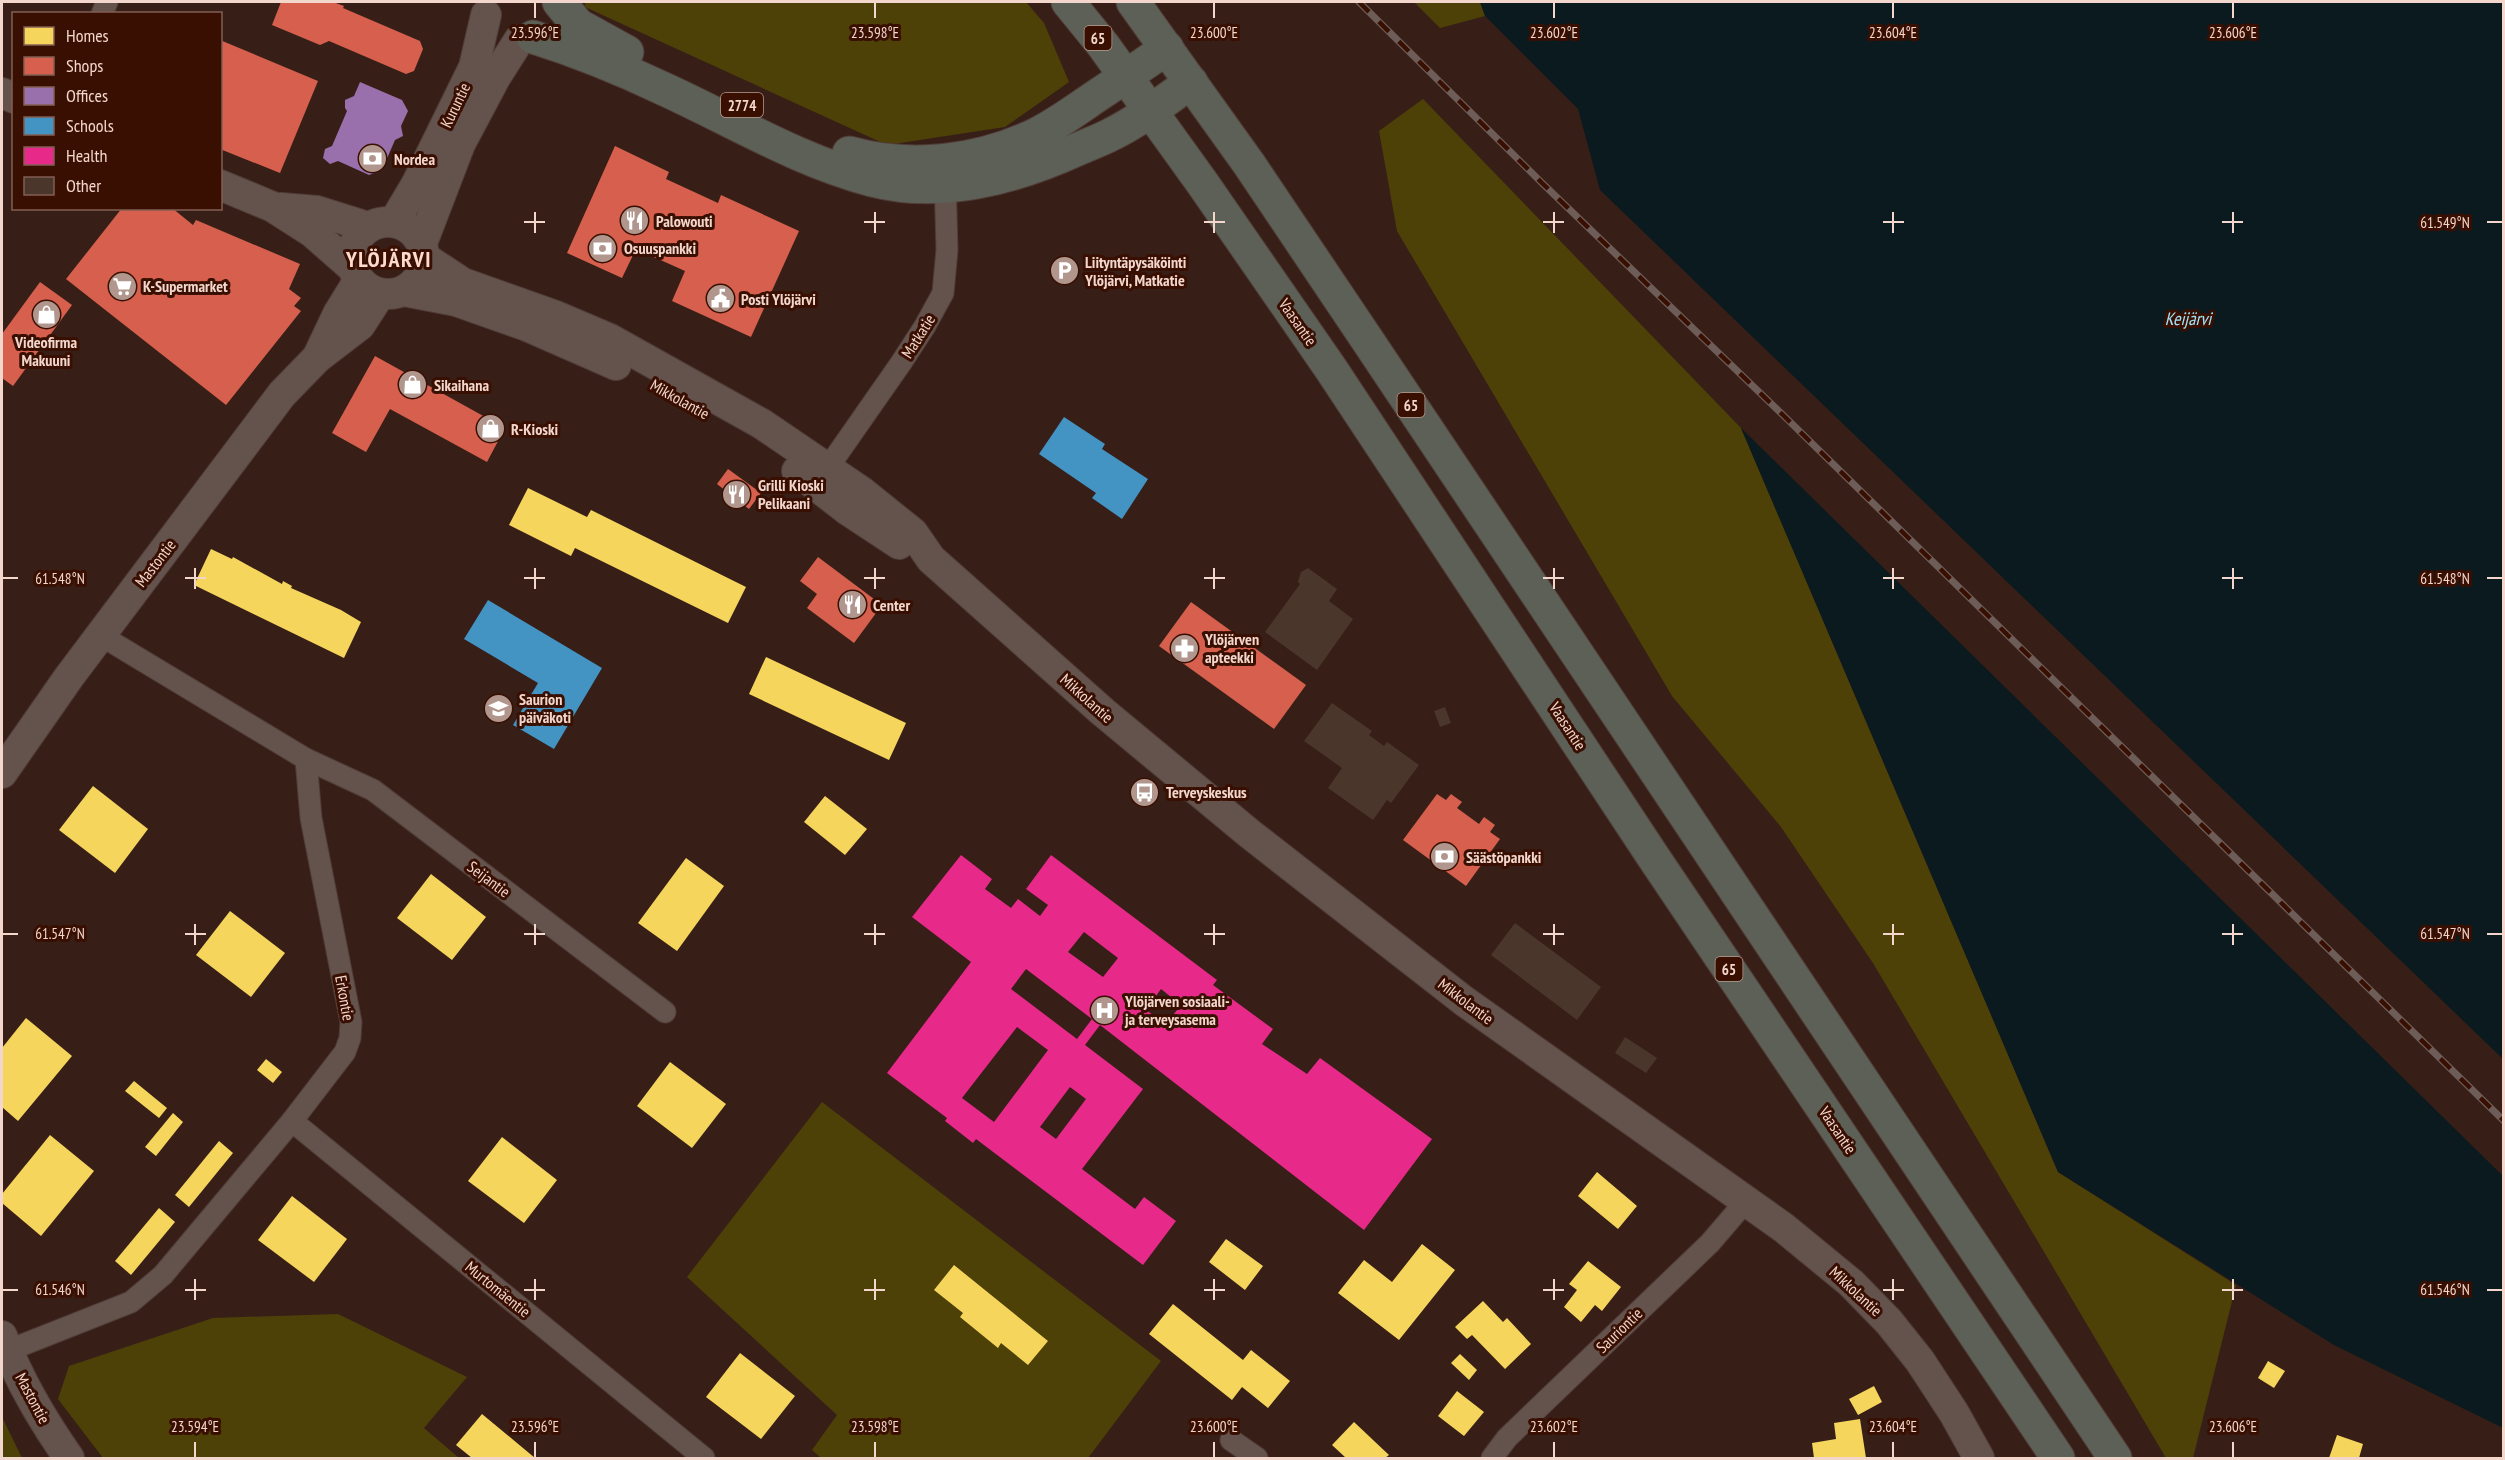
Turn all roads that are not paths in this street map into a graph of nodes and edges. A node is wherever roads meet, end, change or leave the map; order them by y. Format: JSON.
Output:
{"nodes":[{"id":1,"x":559,"y":2,"type":"edge"},
{"id":2,"x":1068,"y":2,"type":"edge"},
{"id":3,"x":1133,"y":2,"type":"edge"},
{"id":4,"x":485,"y":8,"type":"edge"},
{"id":5,"x":526,"y":39,"type":"junction"},
{"id":6,"x":1167,"y":48,"type":"junction"},
{"id":7,"x":1126,"y":77,"type":"junction"},
{"id":8,"x":1191,"y":82,"type":"junction"},
{"id":9,"x":1151,"y":111,"type":"junction"},
{"id":10,"x":945,"y":174,"type":"junction"},
{"id":11,"x":222,"y":186,"type":"edge"},
{"id":12,"x":273,"y":207,"type":"junction"},
{"id":13,"x":381,"y":224,"type":"junction"},
{"id":14,"x":424,"y":251,"type":"junction"},
{"id":15,"x":374,"y":283,"type":"junction"},
{"id":16,"x":822,"y":477,"type":"junction"},
{"id":17,"x":100,"y":635,"type":"junction"},
{"id":18,"x":306,"y":759,"type":"junction"},
{"id":19,"x":2,"y":773,"type":"edge"},
{"id":20,"x":665,"y":1012,"type":"dead end"},
{"id":21,"x":292,"y":1120,"type":"junction"},
{"id":22,"x":1746,"y":1201,"type":"junction"},
{"id":23,"x":4,"y":1343,"type":"edge"},
{"id":24,"x":1231,"y":1440,"type":"dead end"},
{"id":25,"x":69,"y":1458,"type":"edge"},
{"id":26,"x":704,"y":1458,"type":"edge"},
{"id":27,"x":1257,"y":1458,"type":"edge"},
{"id":28,"x":1492,"y":1458,"type":"edge"},
{"id":29,"x":1979,"y":1458,"type":"edge"},
{"id":30,"x":2058,"y":1458,"type":"edge"},
{"id":31,"x":2115,"y":1458,"type":"edge"}],
"edges":[{"from":1,"to":5,"type":"main road","name":"Kuruntie"},
{"from":1,"to":10,"type":"highway","number":"2774"},
{"from":2,"to":7,"type":"highway","name":"Vaasantie","number":"65"},
{"from":3,"to":6,"type":"highway","number":"65"},
{"from":4,"to":5,"type":"main road"},
{"from":4,"to":13,"type":"main road","name":"Kuruntie"},
{"from":5,"to":10,"type":"highway","number":"2774"},
{"from":5,"to":14,"type":"main road","name":"Kuruntie"},
{"from":6,"to":7,"type":"highway","number":"2774"},
{"from":6,"to":8,"type":"highway","number":"65"},
{"from":7,"to":9,"type":"highway","name":"Vaasantie","number":"65"},
{"from":7,"to":10,"type":"highway","number":"2774"},
{"from":8,"to":9,"type":"highway","number":"2774"},
{"from":8,"to":31,"type":"highway","number":"65"},
{"from":9,"to":10,"type":"highway","number":"2774"},
{"from":9,"to":30,"type":"highway","name":"Vaasantie","number":"65"},
{"from":10,"to":16,"type":"street","name":"Matkatie"},
{"from":11,"to":12,"type":"main road"},
{"from":12,"to":13,"type":"main road"},
{"from":12,"to":15,"type":"main road"},
{"from":13,"to":14,"type":"main road"},
{"from":13,"to":15,"type":"main road"},
{"from":14,"to":15,"type":"main road"},
{"from":14,"to":16,"type":"main road","name":"Mikkolantie"},
{"from":15,"to":16,"type":"main road","name":"Mikkolantie"},
{"from":15,"to":17,"type":"main road","name":"Mastontie"},
{"from":16,"to":22,"type":"main road","name":"Mikkolantie"},
{"from":17,"to":18,"type":"street"},
{"from":17,"to":19,"type":"main road","name":"Mastontie"},
{"from":18,"to":20,"type":"street","name":"Seijantie"},
{"from":18,"to":21,"type":"street","name":"Erkontie"},
{"from":21,"to":23,"type":"street","name":"Erkontie"},
{"from":21,"to":26,"type":"street","name":"Murtomäentie"},
{"from":22,"to":28,"type":"street","name":"Sauriontie"},
{"from":22,"to":29,"type":"main road","name":"Mikkolantie"},
{"from":23,"to":25,"type":"main road","name":"Mastontie"},
{"from":24,"to":27,"type":"street"}]}
